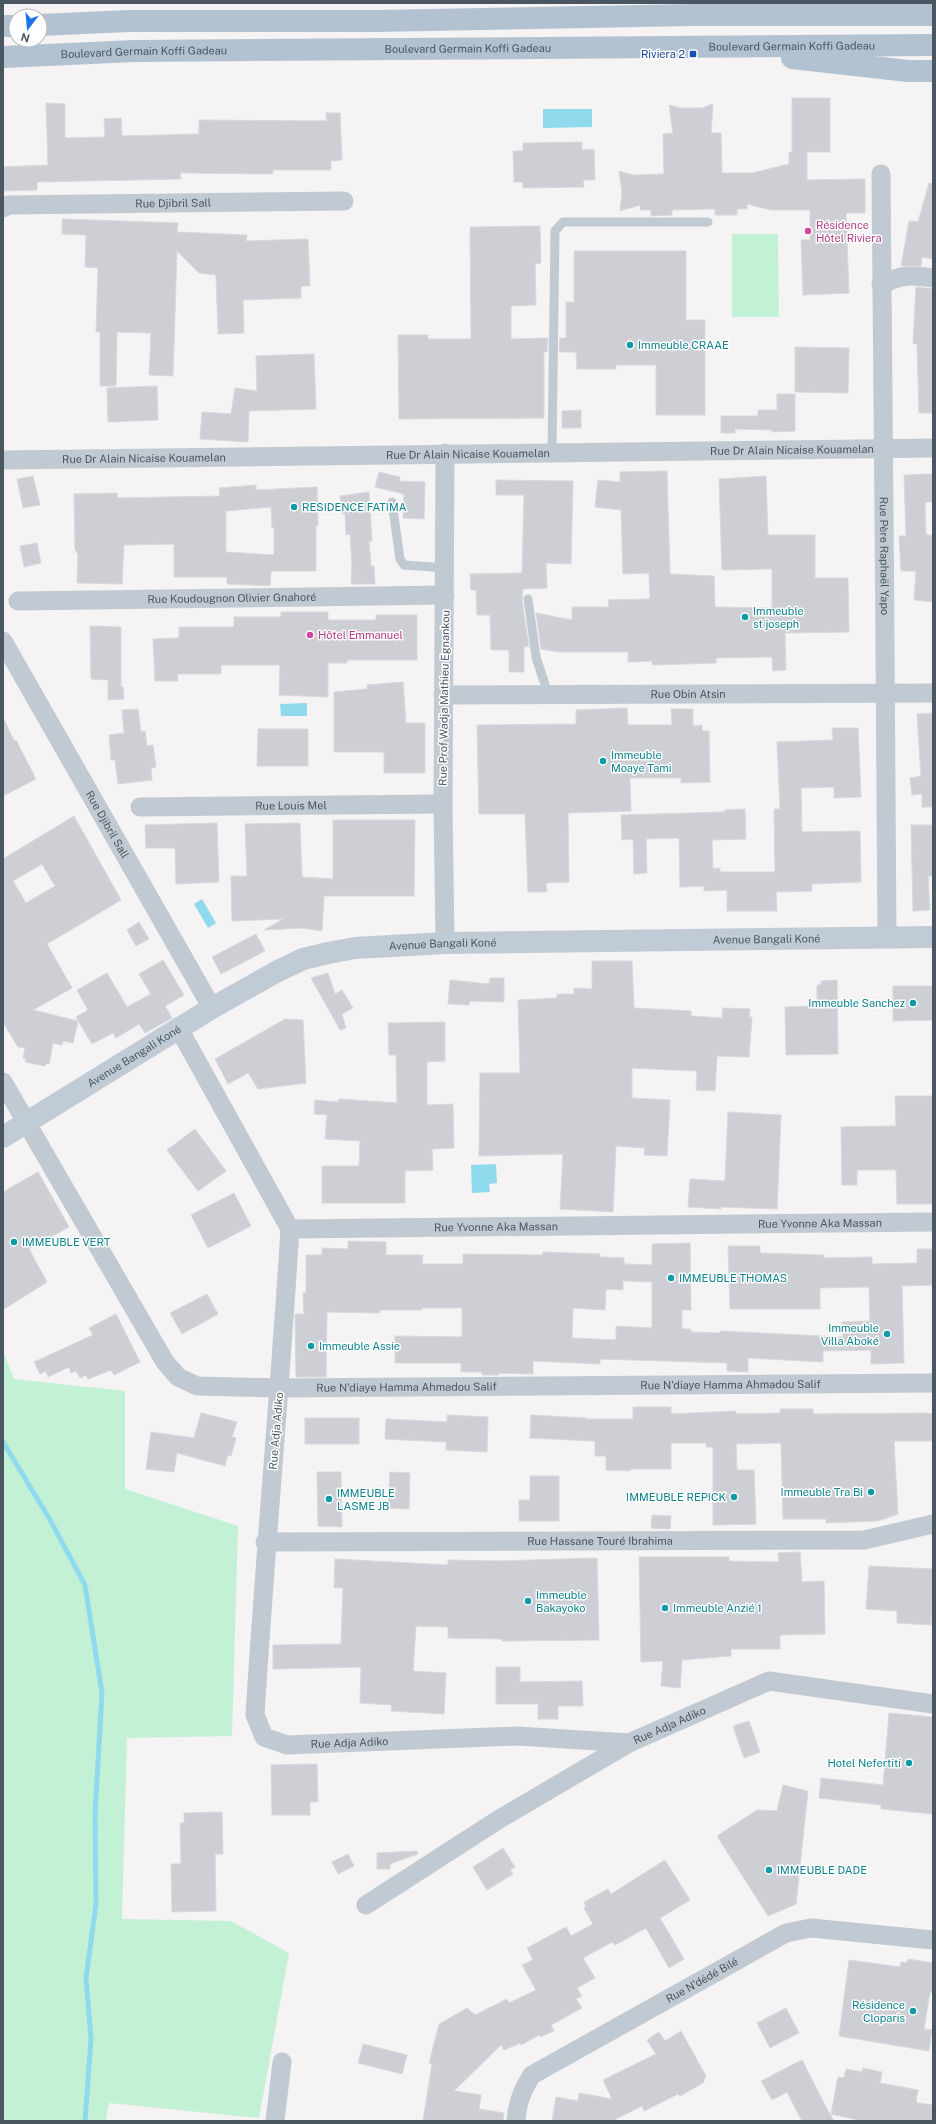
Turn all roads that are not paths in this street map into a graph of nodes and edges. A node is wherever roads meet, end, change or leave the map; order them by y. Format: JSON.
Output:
{"nodes":[{"id":1,"x":802,"y":3,"type":"edge"},
{"id":2,"x":692,"y":15,"type":"junction"},
{"id":3,"x":933,"y":15,"type":"edge"},
{"id":4,"x":48,"y":25,"type":"edge"},
{"id":5,"x":933,"y":45,"type":"edge"},
{"id":6,"x":692,"y":47,"type":"junction"},
{"id":7,"x":3,"y":57,"type":"edge"},
{"id":8,"x":933,"y":70,"type":"edge"},
{"id":9,"x":881,"y":174,"type":"dead end"},
{"id":10,"x":344,"y":201,"type":"dead end"},
{"id":11,"x":3,"y":208,"type":"edge"},
{"id":12,"x":708,"y":222,"type":"dead end"},
{"id":13,"x":933,"y":278,"type":"edge"},
{"id":14,"x":881,"y":285,"type":"junction"},
{"id":15,"x":933,"y":448,"type":"edge"},
{"id":16,"x":882,"y":449,"type":"junction"},
{"id":17,"x":552,"y":452,"type":"junction"},
{"id":18,"x":445,"y":453,"type":"junction"},
{"id":19,"x":3,"y":460,"type":"edge"},
{"id":20,"x":392,"y":502,"type":"dead end"},
{"id":21,"x":445,"y":568,"type":"junction"},
{"id":22,"x":445,"y":595,"type":"junction"},
{"id":23,"x":528,"y":599,"type":"dead end"},
{"id":24,"x":18,"y":601,"type":"dead end"},
{"id":25,"x":3,"y":641,"type":"edge"},
{"id":26,"x":933,"y":692,"type":"edge"},
{"id":27,"x":887,"y":693,"type":"junction"},
{"id":28,"x":444,"y":694,"type":"junction"},
{"id":29,"x":548,"y":694,"type":"junction"},
{"id":30,"x":443,"y":804,"type":"junction"},
{"id":31,"x":140,"y":807,"type":"dead end"},
{"id":32,"x":933,"y":937,"type":"edge"},
{"id":33,"x":887,"y":938,"type":"junction"},
{"id":34,"x":445,"y":942,"type":"junction"},
{"id":35,"x":212,"y":1008,"type":"junction"},
{"id":36,"x":178,"y":1027,"type":"junction"},
{"id":37,"x":3,"y":1082,"type":"edge"},
{"id":38,"x":27,"y":1122,"type":"junction"},
{"id":39,"x":3,"y":1137,"type":"edge"},
{"id":40,"x":933,"y":1222,"type":"edge"},
{"id":41,"x":290,"y":1230,"type":"junction"},
{"id":42,"x":933,"y":1383,"type":"edge"},
{"id":43,"x":280,"y":1388,"type":"junction"},
{"id":44,"x":933,"y":1524,"type":"edge"},
{"id":45,"x":266,"y":1542,"type":"junction"},
{"id":46,"x":933,"y":1704,"type":"edge"},
{"id":47,"x":629,"y":1743,"type":"junction"},
{"id":48,"x":366,"y":1905,"type":"dead end"},
{"id":49,"x":933,"y":1940,"type":"edge"},
{"id":50,"x":282,"y":2062,"type":"dead end"},
{"id":51,"x":275,"y":2121,"type":"edge"},
{"id":52,"x":516,"y":2121,"type":"edge"}],
"edges":[{"from":1,"to":2,"type":"main road"},
{"from":2,"to":3,"type":"main road"},
{"from":2,"to":4,"type":"main road"},
{"from":5,"to":6,"type":"main road","name":"Boulevard Germain Koffi Gadeau"},
{"from":6,"to":7,"type":"main road","name":"Boulevard Germain Koffi Gadeau"},
{"from":6,"to":8,"type":"main road"},
{"from":9,"to":14,"type":"street","name":"Rue Père Raphaël Yapo"},
{"from":10,"to":11,"type":"street","name":"Rue Djibril Sall"},
{"from":12,"to":17,"type":"lane"},
{"from":13,"to":14,"type":"street"},
{"from":14,"to":16,"type":"street","name":"Rue Père Raphaël Yapo"},
{"from":15,"to":16,"type":"street","name":"Rue Dr Alain Nicaise Kouamelan"},
{"from":16,"to":17,"type":"street","name":"Rue Dr Alain Nicaise Kouamelan"},
{"from":16,"to":27,"type":"street","name":"Rue Père Raphaël Yapo"},
{"from":17,"to":18,"type":"street","name":"Rue Dr Alain Nicaise Kouamelan"},
{"from":18,"to":19,"type":"street","name":"Rue Dr Alain Nicaise Kouamelan"},
{"from":18,"to":21,"type":"street","name":"Rue Prof Wadja Mathieu Egnankou"},
{"from":20,"to":21,"type":"lane"},
{"from":21,"to":22,"type":"street","name":"Rue Prof Wadja Mathieu Egnankou"},
{"from":22,"to":24,"type":"street","name":"Rue Koudougnon Olivier Gnahoré"},
{"from":22,"to":28,"type":"street","name":"Rue Prof Wadja Mathieu Egnankou"},
{"from":23,"to":29,"type":"lane"},
{"from":25,"to":35,"type":"street","name":"Rue Djibril Sall"},
{"from":26,"to":27,"type":"street","name":"Rue Obin Atsin"},
{"from":27,"to":29,"type":"street","name":"Rue Obin Atsin"},
{"from":27,"to":33,"type":"street","name":"Rue Père Raphaël Yapo"},
{"from":28,"to":29,"type":"street","name":"Rue Obin Atsin"},
{"from":28,"to":30,"type":"street","name":"Rue Prof Wadja Mathieu Egnankou"},
{"from":30,"to":31,"type":"street","name":"Rue Louis Mel"},
{"from":30,"to":34,"type":"street","name":"Rue Prof Wadja Mathieu Egnankou"},
{"from":32,"to":33,"type":"street","name":"Avenue Bangali Koné"},
{"from":33,"to":34,"type":"street","name":"Avenue Bangali Koné"},
{"from":34,"to":35,"type":"street","name":"Avenue Bangali Koné"},
{"from":35,"to":36,"type":"street","name":"Avenue Bangali Koné"},
{"from":36,"to":38,"type":"street","name":"Avenue Bangali Koné"},
{"from":36,"to":41,"type":"street"},
{"from":37,"to":38,"type":"street","name":"Rue N'diaye Hamma Ahmadou Salif"},
{"from":38,"to":39,"type":"street","name":"Avenue Bangali Koné"},
{"from":38,"to":43,"type":"street","name":"Rue N'diaye Hamma Ahmadou Salif"},
{"from":40,"to":41,"type":"street","name":"Rue Yvonne Aka Massan"},
{"from":41,"to":43,"type":"street","name":"Rue Adja Adiko"},
{"from":42,"to":43,"type":"street","name":"Rue N'diaye Hamma Ahmadou Salif"},
{"from":43,"to":45,"type":"street","name":"Rue Adja Adiko"},
{"from":44,"to":45,"type":"street","name":"Rue Hassane Touré Ibrahima"},
{"from":45,"to":47,"type":"street","name":"Rue Adja Adiko"},
{"from":46,"to":47,"type":"street","name":"Rue Adja Adiko"},
{"from":47,"to":48,"type":"street"},
{"from":49,"to":52,"type":"street","name":"Rue N'dédé Bilé"},
{"from":50,"to":51,"type":"street"}]}
